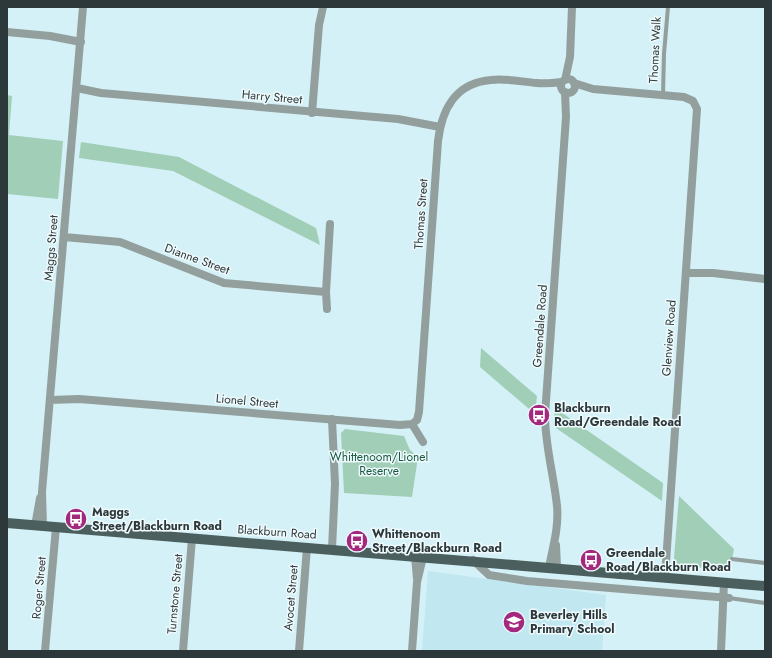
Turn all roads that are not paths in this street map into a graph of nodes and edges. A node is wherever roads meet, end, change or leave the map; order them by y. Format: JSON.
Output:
{"nodes":[{"id":1,"x":84,"y":7,"type":"edge"},
{"id":2,"x":323,"y":7,"type":"edge"},
{"id":3,"x":572,"y":7,"type":"edge"},
{"id":4,"x":668,"y":7,"type":"edge"},
{"id":5,"x":7,"y":32,"type":"edge"},
{"id":6,"x":81,"y":39,"type":"junction"},
{"id":7,"x":568,"y":87,"type":"junction"},
{"id":8,"x":76,"y":91,"type":"junction"},
{"id":9,"x":663,"y":95,"type":"junction"},
{"id":10,"x":693,"y":101,"type":"joint"},
{"id":11,"x":312,"y":113,"type":"junction"},
{"id":12,"x":440,"y":127,"type":"junction"},
{"id":13,"x":330,"y":224,"type":"dead end"},
{"id":14,"x":64,"y":237,"type":"junction"},
{"id":15,"x":686,"y":270,"type":"junction"},
{"id":16,"x":765,"y":279,"type":"edge"},
{"id":17,"x":326,"y":292,"type":"junction"},
{"id":18,"x":327,"y":309,"type":"dead end"},
{"id":19,"x":50,"y":397,"type":"junction"},
{"id":20,"x":332,"y":419,"type":"junction"},
{"id":21,"x":412,"y":424,"type":"junction"},
{"id":22,"x":422,"y":442,"type":"dead end"},
{"id":23,"x":7,"y":523,"type":"edge"},
{"id":24,"x":39,"y":526,"type":"junction"},
{"id":25,"x":56,"y":527,"type":"junction"},
{"id":26,"x":192,"y":538,"type":"junction"},
{"id":27,"x":307,"y":547,"type":"junction"},
{"id":28,"x":332,"y":549,"type":"junction"},
{"id":29,"x":419,"y":556,"type":"junction"},
{"id":30,"x":473,"y":560,"type":"junction"},
{"id":31,"x":732,"y":560,"type":"dead end"},
{"id":32,"x":765,"y":563,"type":"edge"},
{"id":33,"x":553,"y":567,"type":"junction"},
{"id":34,"x":665,"y":577,"type":"junction"},
{"id":35,"x":727,"y":583,"type":"junction"},
{"id":36,"x":765,"y":586,"type":"edge"},
{"id":37,"x":726,"y":598,"type":"junction"},
{"id":38,"x":765,"y":603,"type":"edge"},
{"id":39,"x":46,"y":651,"type":"edge"},
{"id":40,"x":183,"y":651,"type":"edge"},
{"id":41,"x":299,"y":651,"type":"edge"},
{"id":42,"x":412,"y":651,"type":"edge"},
{"id":43,"x":721,"y":651,"type":"edge"}],
"edges":[{"from":1,"to":6,"type":"street","name":"Maggs Street"},
{"from":2,"to":11,"type":"street"},
{"from":3,"to":7,"type":"street","name":"Greendale Road"},
{"from":4,"to":9,"type":"lane","name":"Thomas Walk"},
{"from":5,"to":6,"type":"street"},
{"from":6,"to":8,"type":"street","name":"Maggs Street"},
{"from":7,"to":9,"type":"street","name":"Thomas Street"},
{"from":7,"to":12,"type":"street","name":"Thomas Street"},
{"from":7,"to":33,"type":"street","name":"Greendale Road"},
{"from":8,"to":11,"type":"street","name":"Harry Street"},
{"from":8,"to":14,"type":"street","name":"Maggs Street"},
{"from":9,"to":10,"type":"street","name":"Thomas Street"},
{"from":10,"to":15,"type":"street","name":"Glenview Road"},
{"from":11,"to":12,"type":"street","name":"Harry Street"},
{"from":12,"to":21,"type":"street","name":"Thomas Street"},
{"from":13,"to":17,"type":"street"},
{"from":14,"to":17,"type":"street","name":"Dianne Street"},
{"from":14,"to":19,"type":"street","name":"Maggs Street"},
{"from":15,"to":16,"type":"street"},
{"from":15,"to":34,"type":"street","name":"Glenview Road"},
{"from":17,"to":18,"type":"street"},
{"from":19,"to":20,"type":"street","name":"Lionel Street"},
{"from":19,"to":24,"type":"street","name":"Maggs Street"},
{"from":20,"to":21,"type":"street","name":"Lionel Street"},
{"from":20,"to":28,"type":"street"},
{"from":21,"to":22,"type":"street"},
{"from":23,"to":24,"type":"main road","name":"Blackburn Road"},
{"from":24,"to":25,"type":"main road","name":"Blackburn Road"},
{"from":25,"to":26,"type":"main road","name":"Blackburn Road"},
{"from":25,"to":39,"type":"street","name":"Roger Street"},
{"from":26,"to":27,"type":"main road","name":"Blackburn Road"},
{"from":26,"to":40,"type":"street","name":"Turnstone Street"},
{"from":27,"to":28,"type":"main road","name":"Blackburn Road"},
{"from":27,"to":41,"type":"street","name":"Avocet Street"},
{"from":28,"to":29,"type":"main road","name":"Blackburn Road"},
{"from":29,"to":30,"type":"main road","name":"Blackburn Road"},
{"from":29,"to":42,"type":"street"},
{"from":30,"to":33,"type":"main road","name":"Blackburn Road"},
{"from":30,"to":37,"type":"street"},
{"from":31,"to":32,"type":"lane"},
{"from":33,"to":34,"type":"main road","name":"Blackburn Road"},
{"from":34,"to":35,"type":"main road","name":"Blackburn Road"},
{"from":35,"to":36,"type":"main road","name":"Blackburn Road"},
{"from":35,"to":37,"type":"street"},
{"from":37,"to":38,"type":"lane"},
{"from":37,"to":43,"type":"street"}]}
